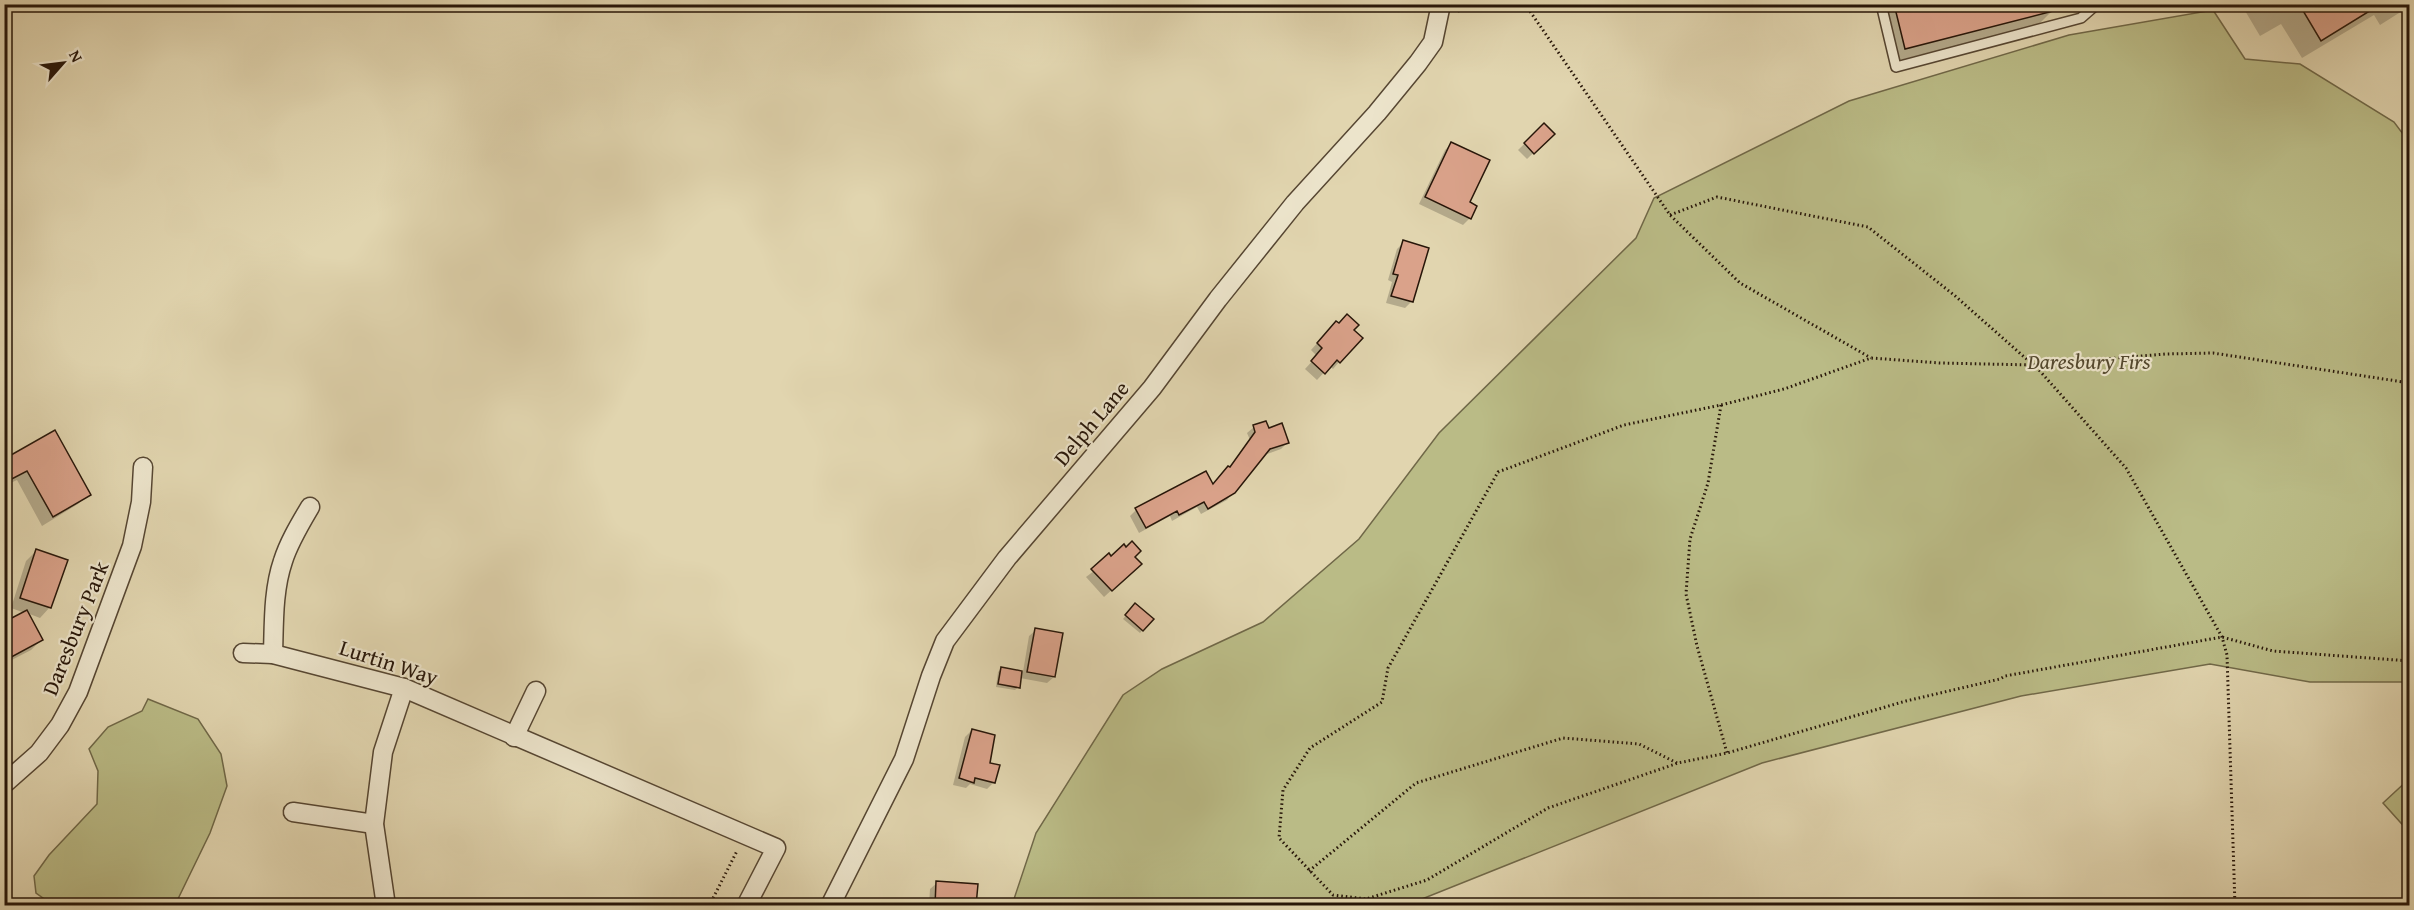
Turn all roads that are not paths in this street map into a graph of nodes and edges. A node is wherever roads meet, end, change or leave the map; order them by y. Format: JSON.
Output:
{"nodes":[{"id":1,"x":1881,"y":4,"type":"edge"},
{"id":2,"x":2097,"y":4,"type":"edge"},
{"id":3,"x":1440,"y":10,"type":"edge"},
{"id":4,"x":143,"y":467,"type":"dead end"},
{"id":5,"x":310,"y":507,"type":"dead end"},
{"id":6,"x":243,"y":653,"type":"dead end"},
{"id":7,"x":273,"y":654,"type":"junction"},
{"id":8,"x":404,"y":688,"type":"junction"},
{"id":9,"x":536,"y":691,"type":"dead end"},
{"id":10,"x":514,"y":737,"type":"junction"},
{"id":11,"x":4,"y":784,"type":"edge"},
{"id":12,"x":293,"y":812,"type":"dead end"},
{"id":13,"x":374,"y":824,"type":"junction"},
{"id":14,"x":386,"y":906,"type":"edge"},
{"id":15,"x":746,"y":906,"type":"edge"},
{"id":16,"x":830,"y":906,"type":"edge"}],
"edges":[{"from":1,"to":2,"type":"lane"},
{"from":3,"to":16,"type":"street","name":"Delph Lane"},
{"from":4,"to":11,"type":"street","name":"Daresbury Park"},
{"from":5,"to":7,"type":"street"},
{"from":6,"to":7,"type":"street","name":"Lurtin Way"},
{"from":7,"to":8,"type":"street","name":"Lurtin Way"},
{"from":8,"to":10,"type":"street","name":"Lurtin Way"},
{"from":8,"to":13,"type":"street"},
{"from":9,"to":10,"type":"street"},
{"from":10,"to":15,"type":"street","name":"Lurtin Way"},
{"from":12,"to":13,"type":"street"},
{"from":13,"to":14,"type":"street"}]}
